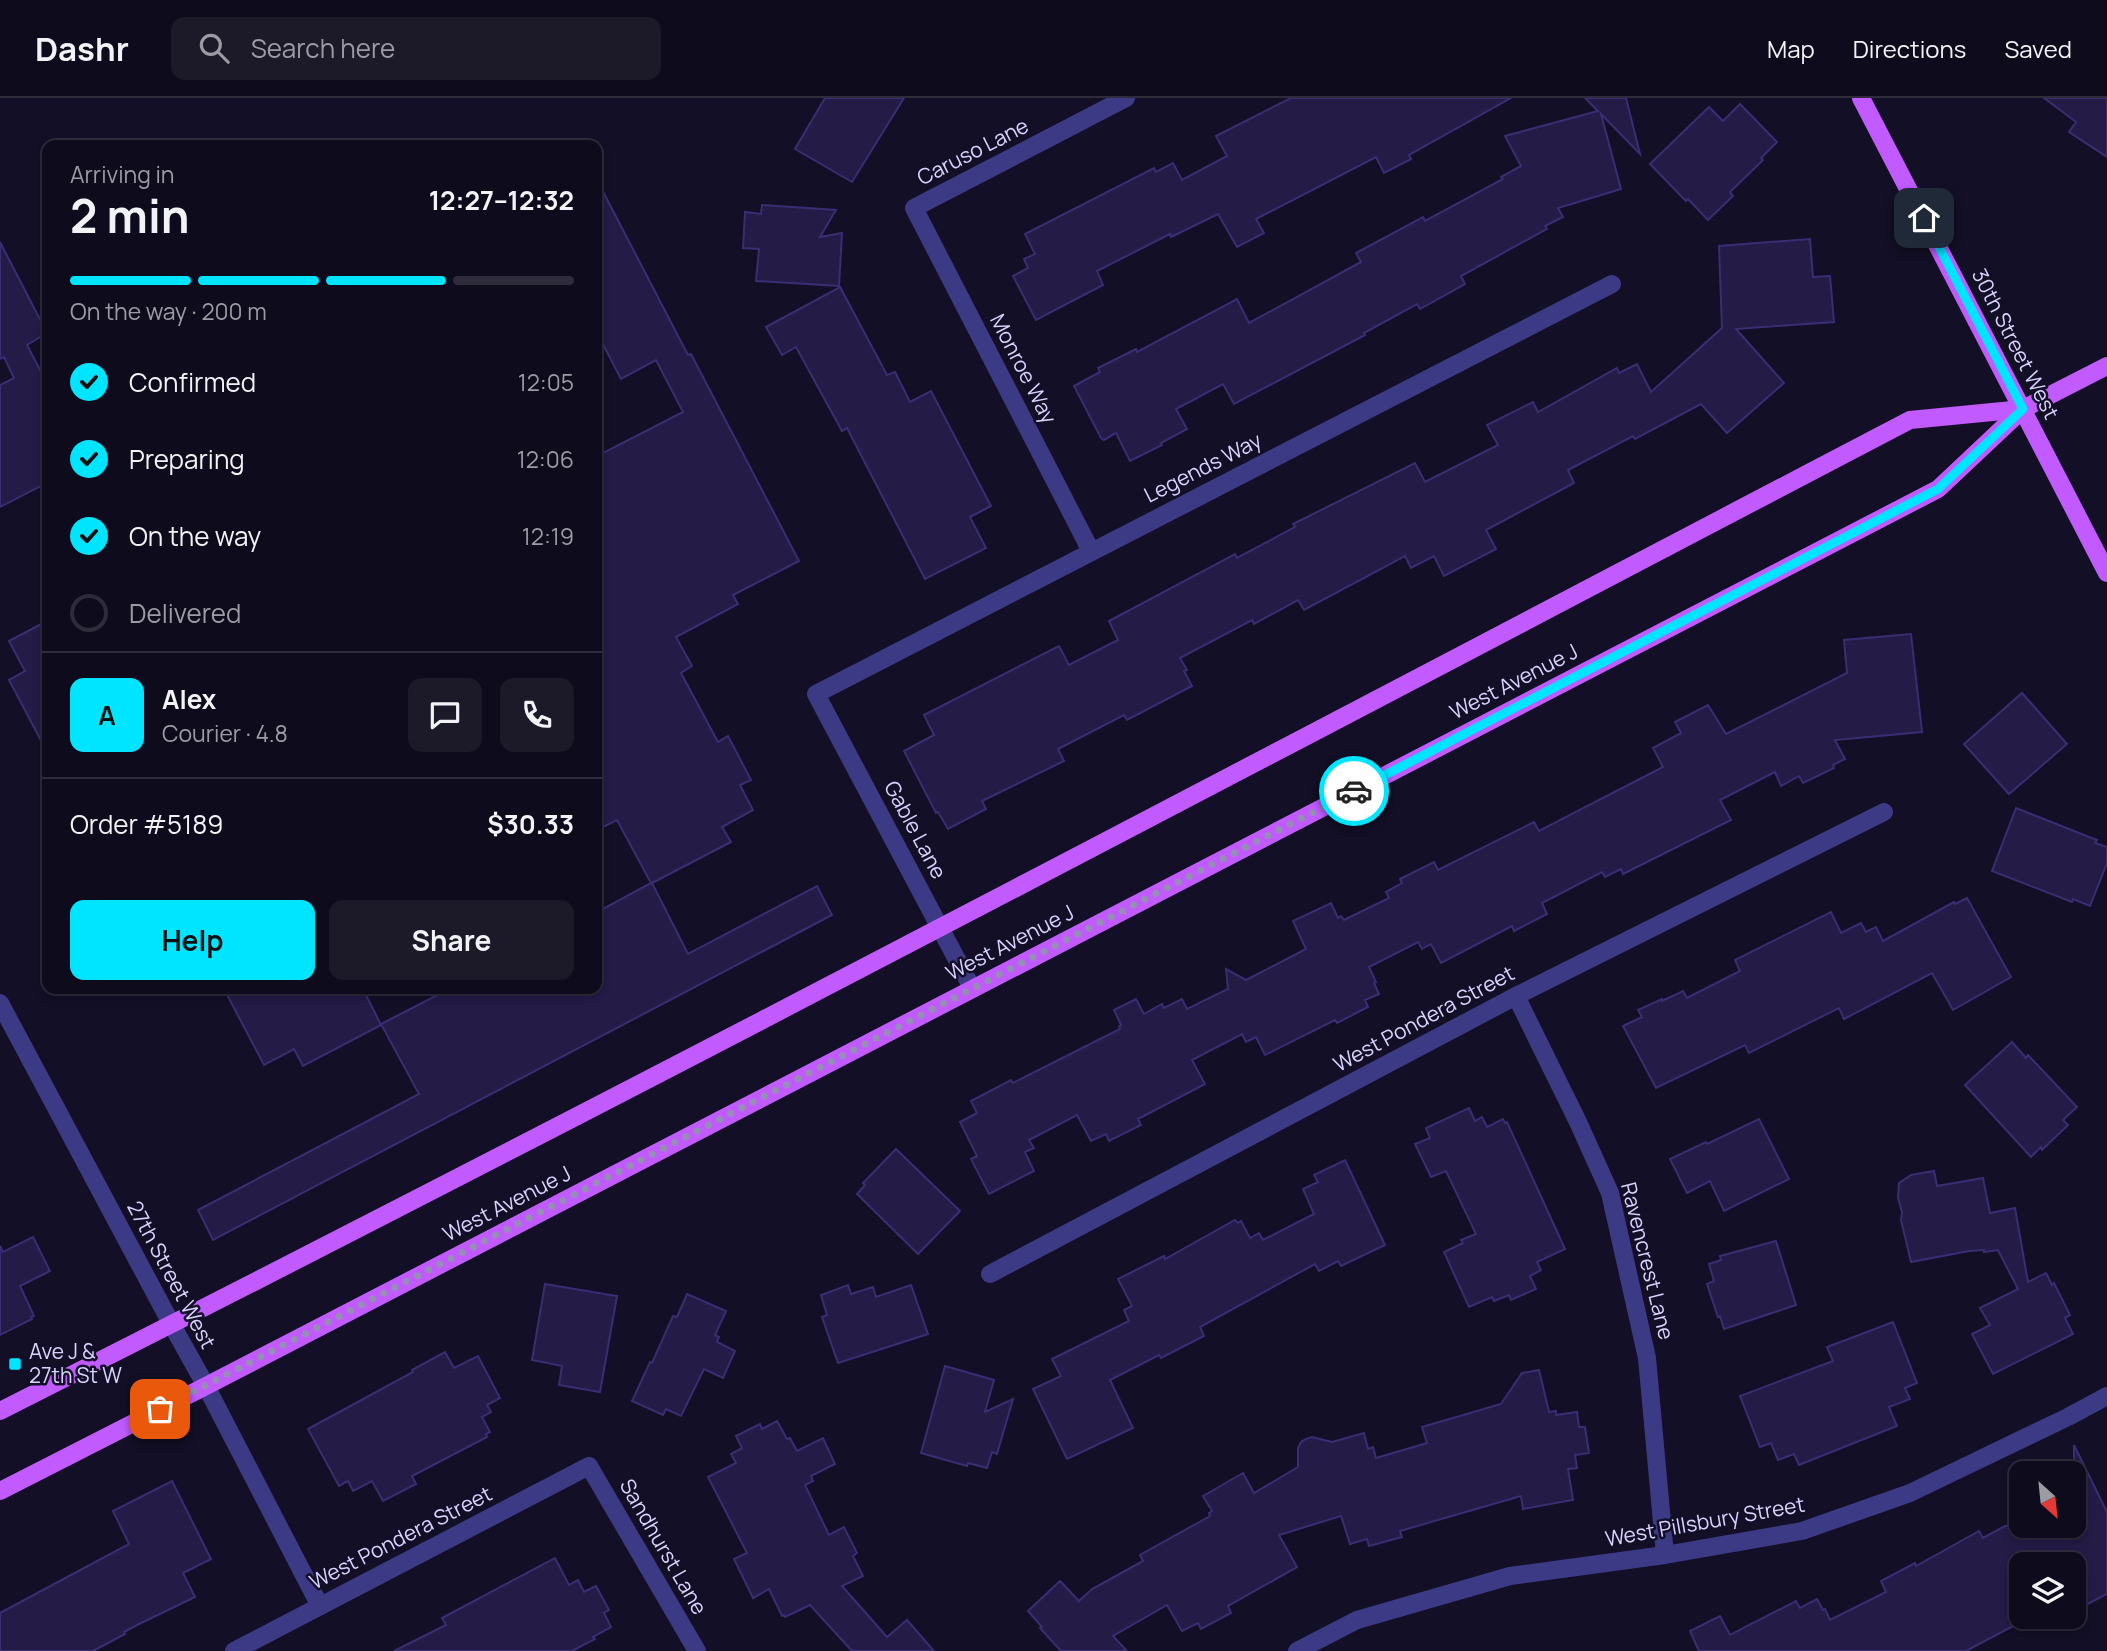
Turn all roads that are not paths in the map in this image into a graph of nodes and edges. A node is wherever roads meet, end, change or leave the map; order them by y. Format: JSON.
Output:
{"nodes":[{"id":1,"x":1126,"y":98,"type":"edge"},
{"id":2,"x":1861,"y":98,"type":"edge"},
{"id":3,"x":914,"y":208,"type":"joint"},
{"id":4,"x":1612,"y":284,"type":"dead end"},
{"id":5,"x":2107,"y":366,"type":"edge"},
{"id":6,"x":2023,"y":409,"type":"junction"},
{"id":7,"x":1091,"y":551,"type":"junction"},
{"id":8,"x":2107,"y":573,"type":"edge"},
{"id":9,"x":816,"y":694,"type":"joint"},
{"id":10,"x":1884,"y":812,"type":"dead end"},
{"id":11,"x":941,"y":927,"type":"junction"},
{"id":12,"x":972,"y":988,"type":"junction"},
{"id":13,"x":1516,"y":996,"type":"junction"},
{"id":14,"x":0,"y":1003,"type":"edge"},
{"id":15,"x":990,"y":1274,"type":"dead end"},
{"id":16,"x":172,"y":1325,"type":"junction"},
{"id":17,"x":206,"y":1386,"type":"junction"},
{"id":18,"x":2107,"y":1396,"type":"edge"},
{"id":19,"x":0,"y":1411,"type":"edge"},
{"id":20,"x":589,"y":1466,"type":"joint"},
{"id":21,"x":0,"y":1491,"type":"edge"},
{"id":22,"x":1665,"y":1555,"type":"junction"},
{"id":23,"x":320,"y":1606,"type":"junction"},
{"id":24,"x":234,"y":1651,"type":"edge"},
{"id":25,"x":697,"y":1651,"type":"edge"},
{"id":26,"x":1297,"y":1651,"type":"edge"}],
"edges":[{"from":1,"to":3,"type":"street","name":"Caruso Lane"},
{"from":2,"to":6,"type":"main road","name":"30th Street West"},
{"from":3,"to":7,"type":"street","name":"Monroe Way"},
{"from":4,"to":7,"type":"street","name":"Legends Way"},
{"from":5,"to":6,"type":"main road","name":"West Avenue J"},
{"from":6,"to":8,"type":"main road","name":"30th Street West"},
{"from":6,"to":11,"type":"main road","name":"West Avenue J"},
{"from":6,"to":12,"type":"main road","name":"West Avenue J"},
{"from":7,"to":9,"type":"street","name":"Legends Way"},
{"from":9,"to":11,"type":"street","name":"Gable Lane"},
{"from":10,"to":13,"type":"street","name":"West Pondera Street"},
{"from":11,"to":12,"type":"street","name":"Gable Lane"},
{"from":11,"to":16,"type":"main road","name":"West Avenue J"},
{"from":12,"to":17,"type":"main road","name":"West Avenue J"},
{"from":13,"to":15,"type":"street","name":"West Pondera Street"},
{"from":13,"to":22,"type":"street","name":"Ravencrest Lane"},
{"from":14,"to":16,"type":"street","name":"27th Street West"},
{"from":16,"to":17,"type":"street","name":"27th Street West"},
{"from":16,"to":19,"type":"main road","name":"West Avenue J"},
{"from":17,"to":21,"type":"main road","name":"West Avenue J"},
{"from":17,"to":23,"type":"street","name":"27th Street West"},
{"from":18,"to":22,"type":"street","name":"West Pillsbury Street"},
{"from":20,"to":23,"type":"street","name":"West Pondera Street"},
{"from":20,"to":25,"type":"street","name":"Sandhurst Lane"},
{"from":22,"to":26,"type":"street","name":"West Pillsbury Street"},
{"from":23,"to":24,"type":"street","name":"West Pondera Street"}]}
